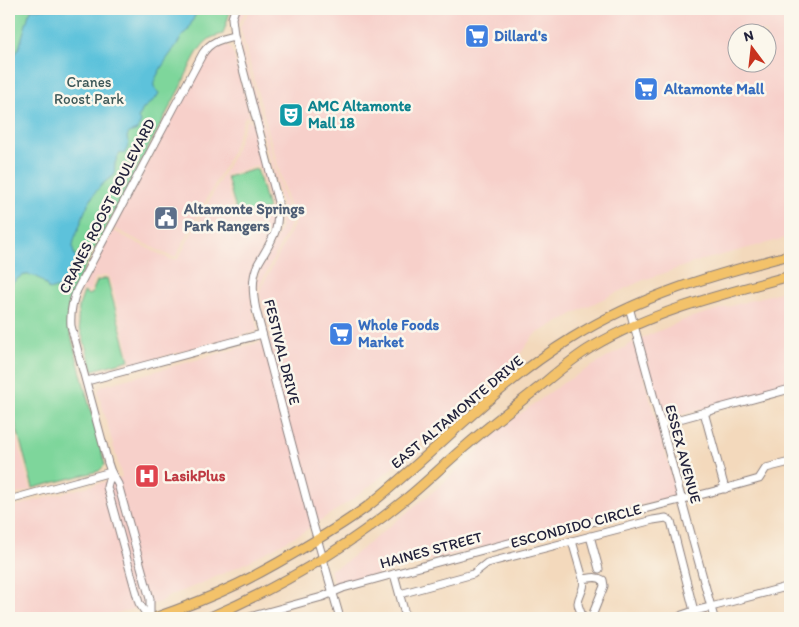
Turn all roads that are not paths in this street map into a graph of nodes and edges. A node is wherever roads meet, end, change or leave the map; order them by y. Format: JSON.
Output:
{"nodes":[{"id":1,"x":235,"y":9,"type":"edge"},
{"id":2,"x":234,"y":36,"type":"junction"},
{"id":3,"x":790,"y":255,"type":"edge"},
{"id":4,"x":790,"y":276,"type":"edge"},
{"id":5,"x":629,"y":307,"type":"junction"},
{"id":6,"x":633,"y":326,"type":"junction"},
{"id":7,"x":262,"y":334,"type":"junction"},
{"id":8,"x":87,"y":381,"type":"junction"},
{"id":9,"x":790,"y":389,"type":"edge"},
{"id":10,"x":704,"y":412,"type":"junction"},
{"id":11,"x":661,"y":424,"type":"junction"},
{"id":12,"x":790,"y":462,"type":"edge"},
{"id":13,"x":111,"y":472,"type":"junction"},
{"id":14,"x":725,"y":489,"type":"junction"},
{"id":15,"x":9,"y":500,"type":"edge"},
{"id":16,"x":682,"y":500,"type":"junction"},
{"id":17,"x":590,"y":536,"type":"junction"},
{"id":18,"x":317,"y":539,"type":"junction"},
{"id":19,"x":572,"y":541,"type":"junction"},
{"id":20,"x":323,"y":558,"type":"junction"},
{"id":21,"x":600,"y":569,"type":"dead end"},
{"id":22,"x":394,"y":574,"type":"junction"},
{"id":23,"x":584,"y":579,"type":"junction"},
{"id":24,"x":790,"y":586,"type":"edge"},
{"id":25,"x":332,"y":592,"type":"junction"},
{"id":26,"x":400,"y":594,"type":"junction"},
{"id":27,"x":711,"y":608,"type":"junction"},
{"id":28,"x":694,"y":611,"type":"junction"},
{"id":29,"x":150,"y":618,"type":"edge"},
{"id":30,"x":154,"y":618,"type":"edge"},
{"id":31,"x":208,"y":618,"type":"edge"},
{"id":32,"x":246,"y":618,"type":"edge"},
{"id":33,"x":340,"y":618,"type":"edge"},
{"id":34,"x":406,"y":618,"type":"edge"},
{"id":35,"x":678,"y":618,"type":"edge"},
{"id":36,"x":714,"y":618,"type":"edge"}],
"edges":[{"from":1,"to":2,"type":"street","name":"FESTIVAL DRIVE"},
{"from":2,"to":7,"type":"street","name":"FESTIVAL DRIVE"},
{"from":2,"to":8,"type":"street","name":"CRANES ROOST BOULEVARD"},
{"from":3,"to":5,"type":"main road","name":"EAST ALTAMONTE DRIVE"},
{"from":4,"to":6,"type":"main road"},
{"from":5,"to":6,"type":"street","name":"ESSEX AVENUE"},
{"from":5,"to":18,"type":"main road","name":"EAST ALTAMONTE DRIVE"},
{"from":6,"to":11,"type":"street","name":"ESSEX AVENUE"},
{"from":6,"to":20,"type":"main road"},
{"from":7,"to":8,"type":"street"},
{"from":7,"to":18,"type":"street","name":"FESTIVAL DRIVE"},
{"from":8,"to":13,"type":"street","name":"CRANES ROOST BOULEVARD"},
{"from":9,"to":10,"type":"street"},
{"from":10,"to":11,"type":"street"},
{"from":10,"to":14,"type":"street"},
{"from":11,"to":16,"type":"street","name":"ESSEX AVENUE"},
{"from":12,"to":14,"type":"street","name":"HAINES STREET"},
{"from":13,"to":15,"type":"street"},
{"from":13,"to":29,"type":"street","name":"CRANES ROOST BOULEVARD"},
{"from":13,"to":29,"type":"street","name":"CRANES ROOST BOULEVARD"},
{"from":14,"to":16,"type":"street","name":"HAINES STREET"},
{"from":16,"to":22,"type":"street","name":"HAINES STREET"},
{"from":16,"to":27,"type":"street","name":"ESSEX AVENUE"},
{"from":17,"to":19,"type":"street","name":"ESCONDIDO CIRCLE"},
{"from":17,"to":21,"type":"street"},
{"from":17,"to":28,"type":"street","name":"ESCONDIDO CIRCLE"},
{"from":18,"to":20,"type":"street","name":"FESTIVAL DRIVE"},
{"from":18,"to":30,"type":"main road","name":"EAST ALTAMONTE DRIVE"},
{"from":19,"to":23,"type":"street"},
{"from":19,"to":26,"type":"street","name":"ESCONDIDO CIRCLE"},
{"from":20,"to":25,"type":"street","name":"FESTIVAL DRIVE"},
{"from":20,"to":31,"type":"main road"},
{"from":22,"to":25,"type":"street","name":"HAINES STREET"},
{"from":22,"to":26,"type":"street"},
{"from":23,"to":23,"type":"street"},
{"from":24,"to":27,"type":"street"},
{"from":25,"to":32,"type":"street","name":"HAINES STREET"},
{"from":25,"to":33,"type":"street","name":"FESTIVAL DRIVE"},
{"from":26,"to":34,"type":"street"},
{"from":27,"to":28,"type":"street"},
{"from":27,"to":36,"type":"street","name":"ESSEX AVENUE"},
{"from":28,"to":35,"type":"street"}]}
